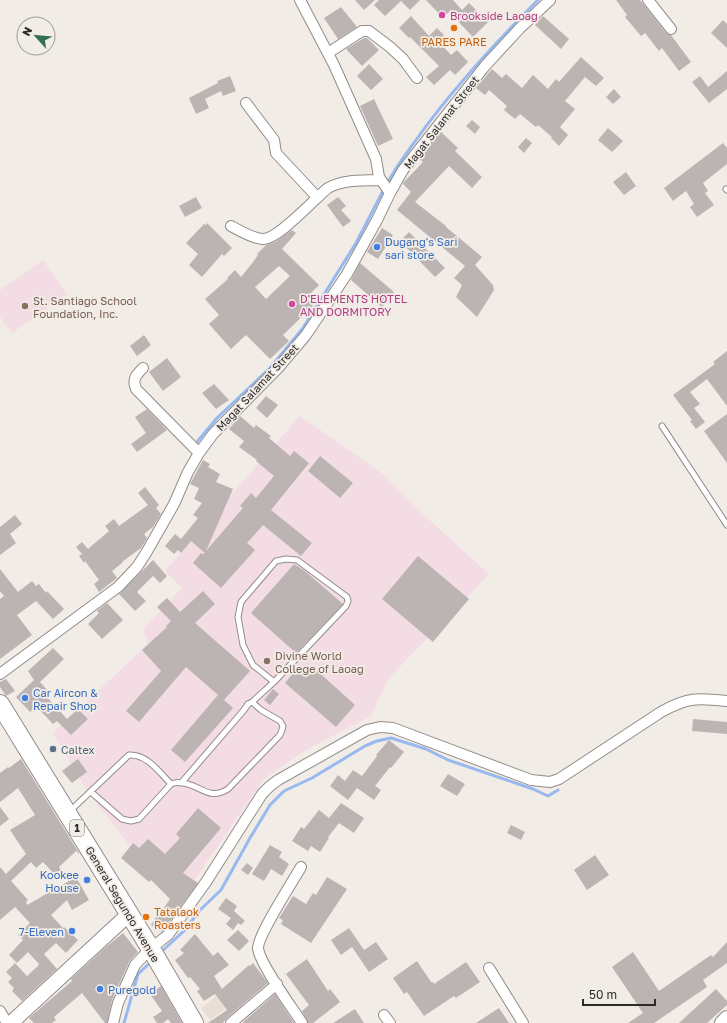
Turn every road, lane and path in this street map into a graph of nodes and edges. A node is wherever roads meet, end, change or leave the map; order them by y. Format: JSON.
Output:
{"nodes":[{"id":1,"x":300,"y":0,"type":"edge"},
{"id":2,"x":550,"y":0,"type":"edge"},
{"id":3,"x":648,"y":0,"type":"edge"},
{"id":4,"x":671,"y":29,"type":"dead end"},
{"id":5,"x":328,"y":53,"type":"junction"},
{"id":6,"x":417,"y":78,"type":"dead end"},
{"id":7,"x":246,"y":103,"type":"dead end"},
{"id":8,"x":385,"y":187,"type":"junction"},
{"id":9,"x":317,"y":196,"type":"junction"},
{"id":10,"x":231,"y":226,"type":"dead end"},
{"id":11,"x":143,"y":368,"type":"dead end"},
{"id":12,"x":662,"y":426,"type":"dead end"},
{"id":13,"x":199,"y":453,"type":"junction"},
{"id":14,"x":727,"y":525,"type":"edge"},
{"id":15,"x":0,"y":674,"type":"edge"},
{"id":16,"x":274,"y":682,"type":"junction"},
{"id":17,"x":727,"y":701,"type":"edge"},
{"id":18,"x":252,"y":702,"type":"junction"},
{"id":19,"x":0,"y":704,"type":"edge"},
{"id":20,"x":182,"y":782,"type":"junction"},
{"id":21,"x":171,"y":784,"type":"junction"},
{"id":22,"x":91,"y":792,"type":"junction"},
{"id":23,"x":68,"y":813,"type":"junction"},
{"id":24,"x":301,"y":867,"type":"dead end"},
{"id":25,"x":129,"y":914,"type":"junction"},
{"id":26,"x":153,"y":953,"type":"junction"},
{"id":27,"x":489,"y":968,"type":"dead end"},
{"id":28,"x":277,"y":984,"type":"junction"},
{"id":29,"x":0,"y":1012,"type":"edge"},
{"id":30,"x":384,"y":1015,"type":"dead end"},
{"id":31,"x":727,"y":1018,"type":"edge"},
{"id":32,"x":7,"y":1023,"type":"edge"},
{"id":33,"x":11,"y":1023,"type":"edge"},
{"id":34,"x":113,"y":1023,"type":"edge"},
{"id":35,"x":194,"y":1023,"type":"edge"},
{"id":36,"x":231,"y":1023,"type":"edge"},
{"id":37,"x":302,"y":1023,"type":"edge"},
{"id":38,"x":390,"y":1023,"type":"edge"},
{"id":39,"x":523,"y":1023,"type":"edge"},
{"id":40,"x":722,"y":1023,"type":"edge"}],
"edges":[{"from":1,"to":5,"type":"street"},
{"from":2,"to":8,"type":"street","name":"Magat Salamat Street"},
{"from":3,"to":4,"type":"street"},
{"from":5,"to":6,"type":"street"},
{"from":5,"to":8,"type":"street"},
{"from":7,"to":9,"type":"street"},
{"from":8,"to":9,"type":"street"},
{"from":8,"to":13,"type":"street","name":"Magat Salamat Street"},
{"from":9,"to":10,"type":"street"},
{"from":11,"to":13,"type":"street"},
{"from":12,"to":14,"type":"lane"},
{"from":13,"to":15,"type":"street","name":"Magat Salamat Street"},
{"from":16,"to":16,"type":"lane"},
{"from":16,"to":18,"type":"lane"},
{"from":17,"to":26,"type":"street"},
{"from":18,"to":20,"type":"lane"},
{"from":18,"to":20,"type":"lane"},
{"from":19,"to":23,"type":"highway","name":"General Segundo Avenue","number":"1"},
{"from":20,"to":21,"type":"lane"},
{"from":21,"to":22,"type":"lane"},
{"from":21,"to":22,"type":"lane"},
{"from":22,"to":23,"type":"lane"},
{"from":23,"to":25,"type":"highway","name":"General Segundo Avenue","number":"1"},
{"from":24,"to":28,"type":"street"},
{"from":25,"to":26,"type":"highway","name":"General Segundo Avenue","number":"1"},
{"from":25,"to":33,"type":"main road"},
{"from":26,"to":34,"type":"street"},
{"from":26,"to":35,"type":"highway","name":"General Segundo Avenue","number":"1"},
{"from":27,"to":39,"type":"street"},
{"from":28,"to":36,"type":"street"},
{"from":28,"to":37,"type":"street"},
{"from":29,"to":32,"type":"street"},
{"from":30,"to":38,"type":"street"},
{"from":31,"to":40,"type":"main road"}]}
